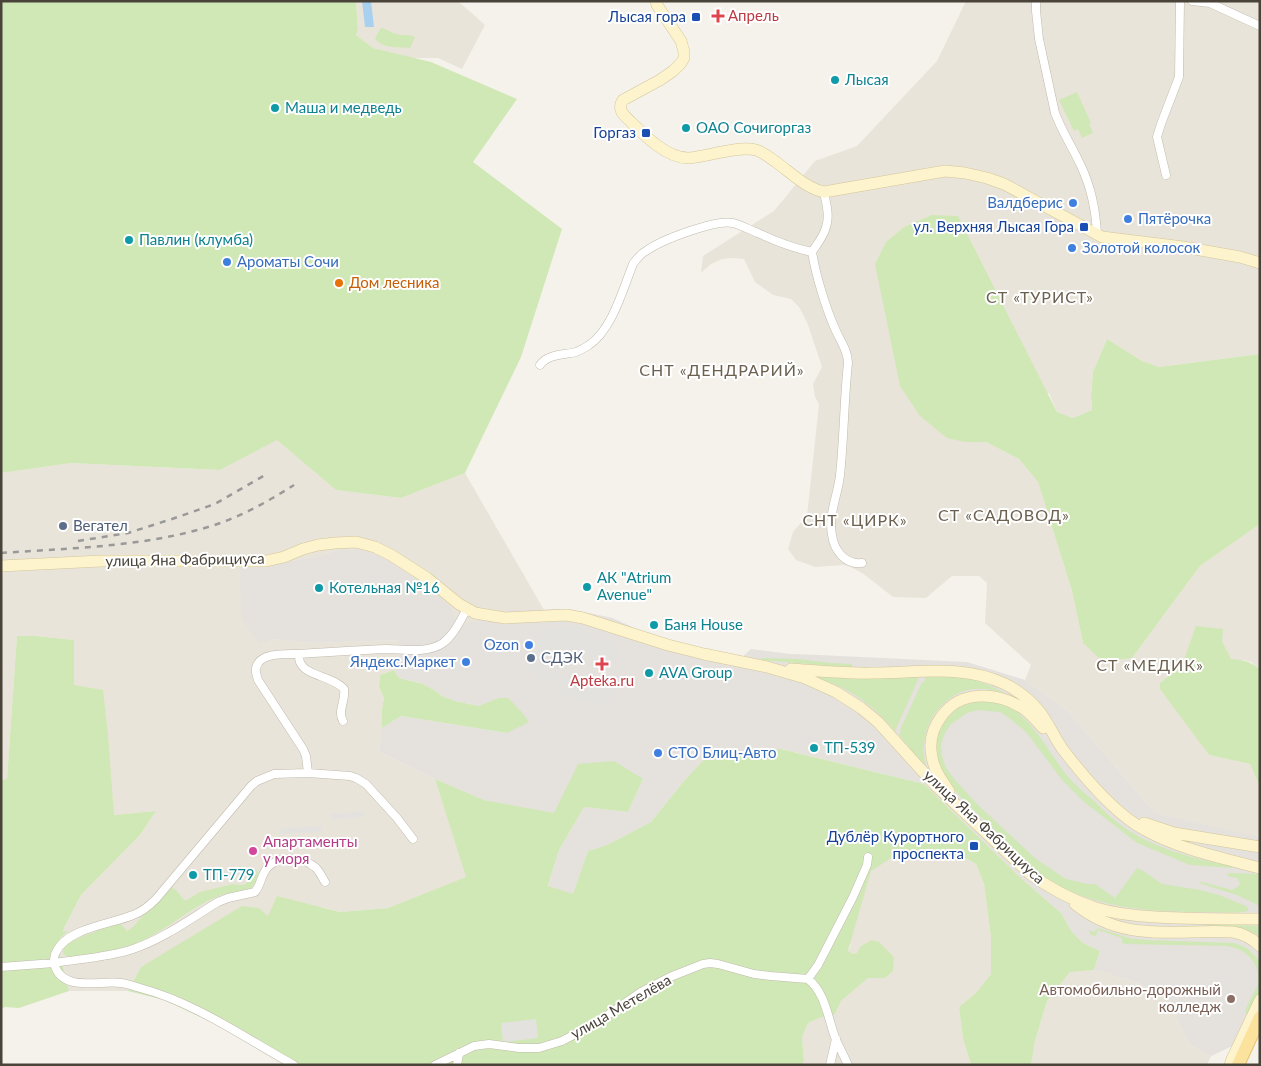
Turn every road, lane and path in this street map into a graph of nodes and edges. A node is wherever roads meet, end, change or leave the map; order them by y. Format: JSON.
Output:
{"nodes":[{"id":1,"x":656,"y":1,"type":"edge"},
{"id":2,"x":1036,"y":1,"type":"edge"},
{"id":3,"x":1180,"y":1,"type":"edge"},
{"id":4,"x":1192,"y":1,"type":"edge"},
{"id":5,"x":1260,"y":26,"type":"edge"},
{"id":6,"x":1166,"y":175,"type":"dead end"},
{"id":7,"x":824,"y":192,"type":"junction"},
{"id":8,"x":1097,"y":235,"type":"junction"},
{"id":9,"x":812,"y":252,"type":"junction"},
{"id":10,"x":1260,"y":263,"type":"edge"},
{"id":11,"x":540,"y":364,"type":"dead end"},
{"id":12,"x":862,"y":564,"type":"dead end"},
{"id":13,"x":1,"y":566,"type":"edge"},
{"id":14,"x":467,"y":609,"type":"junction"},
{"id":15,"x":299,"y":654,"type":"junction"},
{"id":16,"x":767,"y":667,"type":"junction"},
{"id":17,"x":343,"y":721,"type":"dead end"},
{"id":18,"x":1062,"y":749,"type":"junction"},
{"id":19,"x":308,"y":774,"type":"junction"},
{"id":20,"x":1109,"y":802,"type":"junction"},
{"id":21,"x":961,"y":810,"type":"junction"},
{"id":22,"x":413,"y":839,"type":"dead end"},
{"id":23,"x":1260,"y":847,"type":"edge"},
{"id":24,"x":868,"y":857,"type":"dead end"},
{"id":25,"x":1260,"y":868,"type":"edge"},
{"id":26,"x":325,"y":882,"type":"dead end"},
{"id":27,"x":1066,"y":896,"type":"junction"},
{"id":28,"x":1260,"y":919,"type":"edge"},
{"id":29,"x":1260,"y":946,"type":"edge"},
{"id":30,"x":54,"y":963,"type":"junction"},
{"id":31,"x":1,"y":967,"type":"edge"},
{"id":32,"x":808,"y":979,"type":"junction"},
{"id":33,"x":1260,"y":1000,"type":"edge"},
{"id":34,"x":1260,"y":1017,"type":"edge"},
{"id":35,"x":836,"y":1039,"type":"junction"},
{"id":36,"x":459,"y":1053,"type":"junction"},
{"id":37,"x":294,"y":1065,"type":"edge"},
{"id":38,"x":435,"y":1065,"type":"edge"},
{"id":39,"x":457,"y":1065,"type":"edge"},
{"id":40,"x":830,"y":1065,"type":"edge"},
{"id":41,"x":848,"y":1065,"type":"edge"},
{"id":42,"x":1230,"y":1065,"type":"edge"},
{"id":43,"x":1238,"y":1065,"type":"edge"}],
"edges":[{"from":1,"to":7,"type":"main road"},
{"from":2,"to":8,"type":"street"},
{"from":3,"to":6,"type":"street"},
{"from":4,"to":5,"type":"street"},
{"from":7,"to":8,"type":"main road"},
{"from":7,"to":9,"type":"street"},
{"from":8,"to":10,"type":"main road"},
{"from":9,"to":11,"type":"street"},
{"from":9,"to":12,"type":"street"},
{"from":13,"to":14,"type":"main road","name":"улица Яна Фабрициуса"},
{"from":14,"to":15,"type":"street"},
{"from":14,"to":16,"type":"main road","name":"улица Яна Фабрициуса"},
{"from":15,"to":17,"type":"street"},
{"from":15,"to":19,"type":"street"},
{"from":16,"to":18,"type":"main road","name":"улица Яна Фабрициуса"},
{"from":16,"to":21,"type":"main road","name":"улица Яна Фабрициуса"},
{"from":18,"to":20,"type":"main road","name":"улица Яна Фабрициуса"},
{"from":18,"to":21,"type":"main road"},
{"from":19,"to":22,"type":"street"},
{"from":19,"to":30,"type":"street"},
{"from":20,"to":23,"type":"main road"},
{"from":20,"to":25,"type":"main road","name":"улица Яна Фабрициуса"},
{"from":21,"to":27,"type":"main road","name":"улица Яна Фабрициуса"},
{"from":24,"to":32,"type":"street"},
{"from":26,"to":30,"type":"street"},
{"from":27,"to":28,"type":"main road","name":"улица Яна Фабрициуса"},
{"from":27,"to":29,"type":"main road"},
{"from":30,"to":31,"type":"street"},
{"from":30,"to":37,"type":"street"},
{"from":32,"to":35,"type":"street"},
{"from":32,"to":36,"type":"street","name":"улица Метелёва"},
{"from":33,"to":42,"type":"main road"},
{"from":34,"to":43,"type":"main road"},
{"from":35,"to":40,"type":"street"},
{"from":35,"to":41,"type":"street"},
{"from":36,"to":38,"type":"street","name":"улица Метелёва"},
{"from":36,"to":39,"type":"street"}]}
